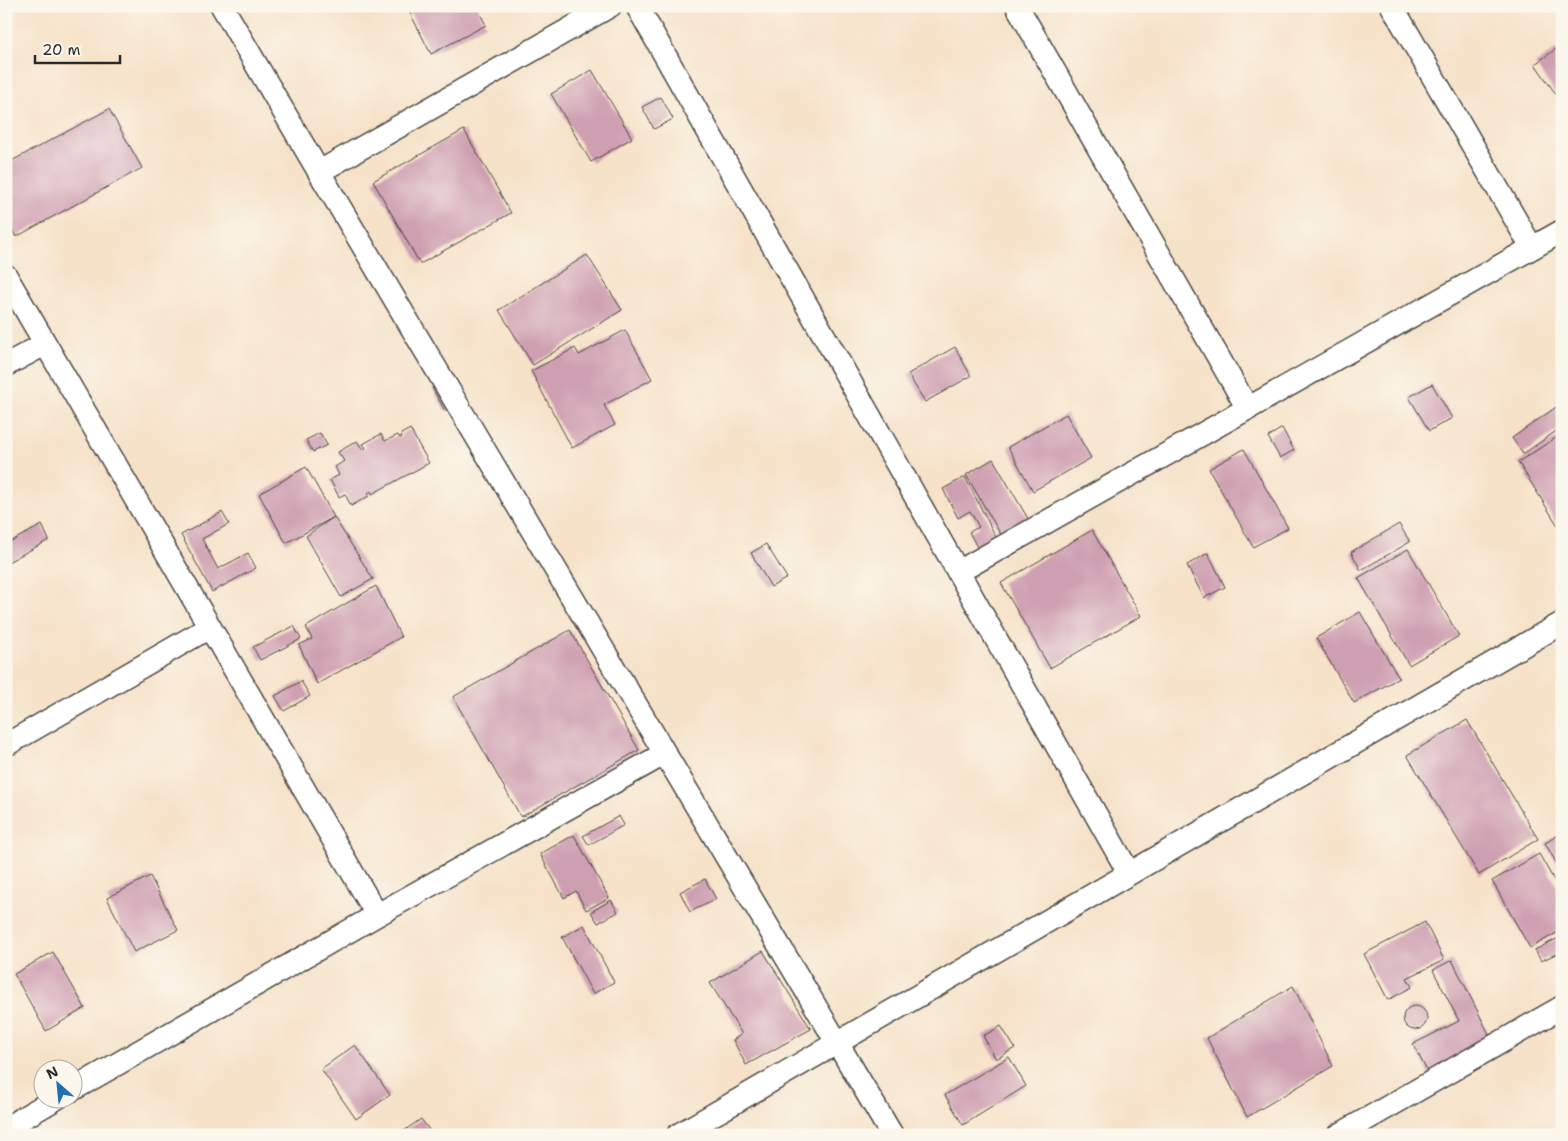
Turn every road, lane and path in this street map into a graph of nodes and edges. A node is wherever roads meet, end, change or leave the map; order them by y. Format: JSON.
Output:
{"nodes":[{"id":1,"x":222,"y":6,"type":"edge"},
{"id":2,"x":610,"y":6,"type":"edge"},
{"id":3,"x":637,"y":6,"type":"edge"},
{"id":4,"x":1017,"y":6,"type":"edge"},
{"id":5,"x":1392,"y":6,"type":"edge"},
{"id":6,"x":319,"y":172,"type":"junction"},
{"id":7,"x":1562,"y":231,"type":"edge"},
{"id":8,"x":1532,"y":248,"type":"junction"},
{"id":9,"x":6,"y":276,"type":"edge"},
{"id":10,"x":45,"y":344,"type":"junction"},
{"id":11,"x":6,"y":365,"type":"edge"},
{"id":12,"x":1248,"y":409,"type":"junction"},
{"id":13,"x":958,"y":572,"type":"junction"},
{"id":14,"x":1562,"y":623,"type":"edge"},
{"id":15,"x":210,"y":627,"type":"junction"},
{"id":16,"x":6,"y":745,"type":"edge"},
{"id":17,"x":664,"y":754,"type":"junction"},
{"id":18,"x":1129,"y":873,"type":"junction"},
{"id":19,"x":377,"y":915,"type":"junction"},
{"id":20,"x":1562,"y":1007,"type":"edge"},
{"id":21,"x":838,"y":1042,"type":"junction"},
{"id":22,"x":82,"y":1084,"type":"edge"},
{"id":23,"x":40,"y":1108,"type":"edge"},
{"id":24,"x":6,"y":1128,"type":"edge"},
{"id":25,"x":678,"y":1135,"type":"edge"},
{"id":26,"x":892,"y":1135,"type":"edge"},
{"id":27,"x":1339,"y":1135,"type":"edge"}],
"edges":[{"from":1,"to":6,"type":"street"},
{"from":2,"to":6,"type":"street"},
{"from":3,"to":13,"type":"street"},
{"from":4,"to":12,"type":"street"},
{"from":5,"to":8,"type":"street"},
{"from":6,"to":17,"type":"street"},
{"from":7,"to":8,"type":"street"},
{"from":8,"to":12,"type":"street"},
{"from":9,"to":10,"type":"street"},
{"from":10,"to":11,"type":"street"},
{"from":10,"to":15,"type":"street"},
{"from":12,"to":13,"type":"street"},
{"from":13,"to":18,"type":"street"},
{"from":14,"to":18,"type":"street"},
{"from":15,"to":16,"type":"street"},
{"from":15,"to":19,"type":"street"},
{"from":17,"to":19,"type":"street"},
{"from":17,"to":21,"type":"street"},
{"from":18,"to":21,"type":"street"},
{"from":19,"to":22,"type":"street"},
{"from":20,"to":27,"type":"street"},
{"from":21,"to":25,"type":"street"},
{"from":21,"to":26,"type":"street"},
{"from":23,"to":24,"type":"street"}]}
